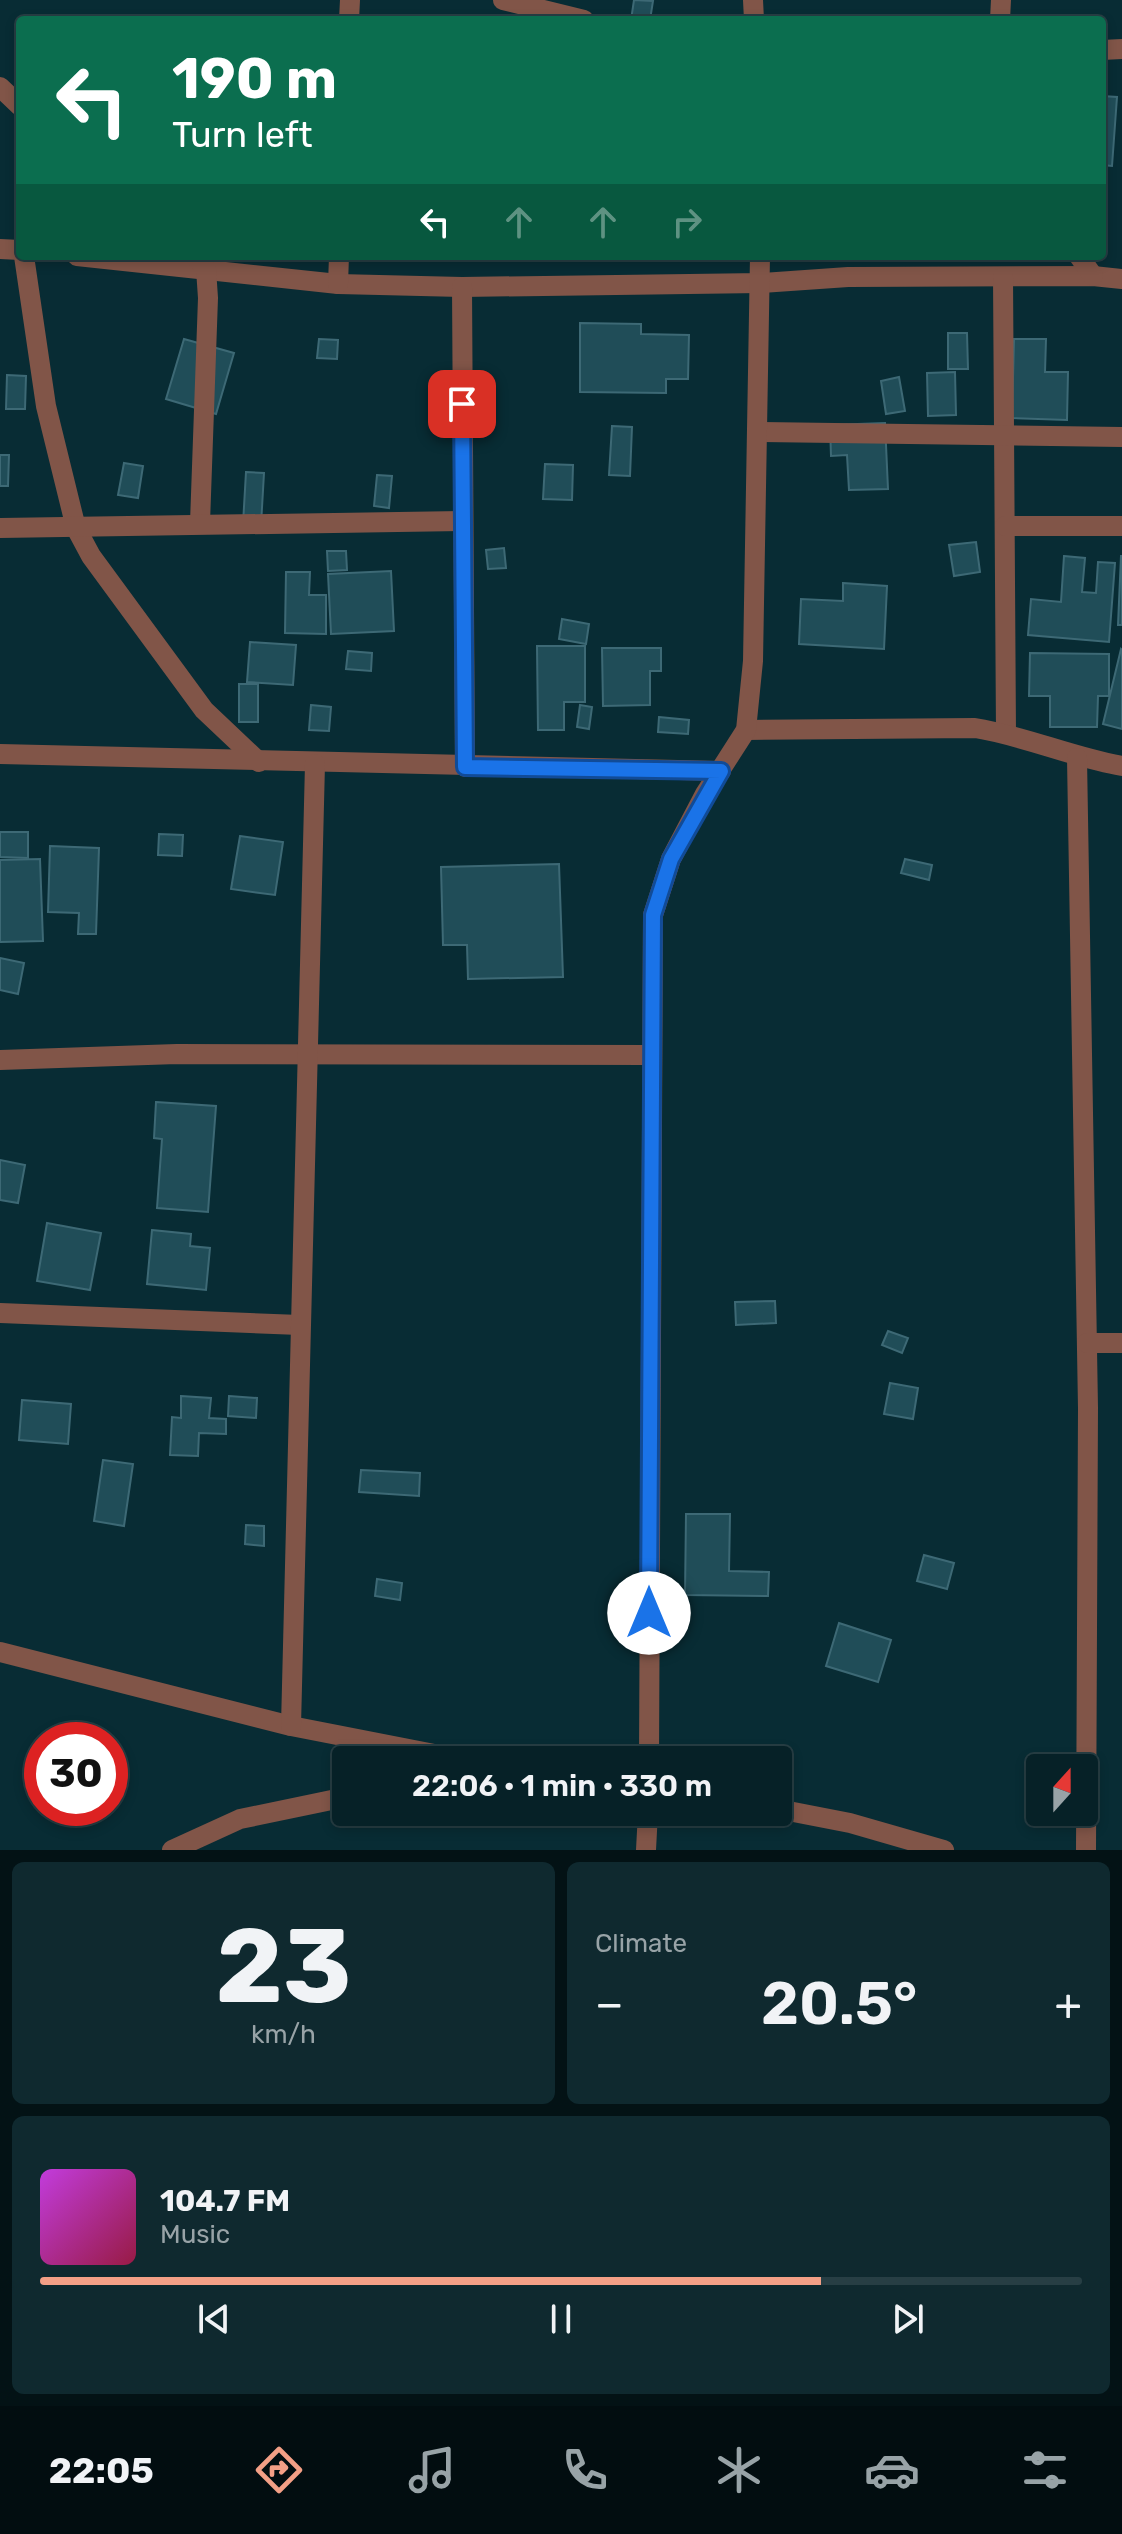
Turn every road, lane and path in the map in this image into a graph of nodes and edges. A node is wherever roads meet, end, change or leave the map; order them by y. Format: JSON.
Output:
{"nodes":[{"id":1,"x":503,"y":0,"type":"edge"},
{"id":2,"x":568,"y":16,"type":"edge"},
{"id":3,"x":0,"y":87,"type":"edge"},
{"id":4,"x":16,"y":102,"type":"edge"},
{"id":5,"x":25,"y":260,"type":"edge"},
{"id":6,"x":147,"y":260,"type":"edge"},
{"id":7,"x":339,"y":260,"type":"edge"},
{"id":8,"x":760,"y":260,"type":"edge"},
{"id":9,"x":1082,"y":260,"type":"edge"},
{"id":10,"x":200,"y":263,"type":"edge"},
{"id":11,"x":1093,"y":276,"type":"junction"},
{"id":12,"x":1003,"y":277,"type":"junction"},
{"id":13,"x":1122,"y":279,"type":"edge"},
{"id":14,"x":761,"y":283,"type":"junction"},
{"id":15,"x":338,"y":284,"type":"junction"},
{"id":16,"x":462,"y":287,"type":"junction"},
{"id":17,"x":757,"y":432,"type":"junction"},
{"id":18,"x":1005,"y":437,"type":"junction"},
{"id":19,"x":1122,"y":437,"type":"edge"},
{"id":20,"x":462,"y":521,"type":"junction"},
{"id":21,"x":200,"y":523,"type":"junction"},
{"id":22,"x":1005,"y":526,"type":"junction"},
{"id":23,"x":1122,"y":526,"type":"edge"},
{"id":24,"x":0,"y":528,"type":"edge"},
{"id":25,"x":76,"y":528,"type":"junction"},
{"id":26,"x":746,"y":730,"type":"junction"},
{"id":27,"x":1006,"y":733,"type":"junction"},
{"id":28,"x":0,"y":754,"type":"edge"},
{"id":29,"x":1077,"y":758,"type":"junction"},
{"id":30,"x":259,"y":762,"type":"junction"},
{"id":31,"x":315,"y":764,"type":"junction"},
{"id":32,"x":1122,"y":766,"type":"edge"},
{"id":33,"x":465,"y":767,"type":"junction"},
{"id":34,"x":721,"y":771,"type":"junction"},
{"id":35,"x":306,"y":1054,"type":"junction"},
{"id":36,"x":651,"y":1055,"type":"junction"},
{"id":37,"x":0,"y":1060,"type":"edge"},
{"id":38,"x":0,"y":1313,"type":"edge"},
{"id":39,"x":300,"y":1325,"type":"junction"},
{"id":40,"x":1087,"y":1343,"type":"junction"},
{"id":41,"x":1122,"y":1343,"type":"edge"},
{"id":42,"x":0,"y":1652,"type":"edge"},
{"id":43,"x":291,"y":1726,"type":"junction"},
{"id":44,"x":393,"y":1746,"type":"edge"},
{"id":45,"x":649,"y":1746,"type":"edge"},
{"id":46,"x":332,"y":1800,"type":"edge"},
{"id":47,"x":792,"y":1812,"type":"edge"},
{"id":48,"x":647,"y":1826,"type":"edge"},
{"id":49,"x":172,"y":1850,"type":"edge"},
{"id":50,"x":646,"y":1850,"type":"edge"},
{"id":51,"x":944,"y":1850,"type":"edge"},
{"id":52,"x":1086,"y":1850,"type":"edge"}],
"edges":[{"from":1,"to":2,"type":"street"},
{"from":3,"to":4,"type":"street"},
{"from":5,"to":25,"type":"street"},
{"from":6,"to":10,"type":"street"},
{"from":7,"to":15,"type":"street"},
{"from":8,"to":14,"type":"street"},
{"from":9,"to":11,"type":"street"},
{"from":10,"to":15,"type":"street"},
{"from":10,"to":21,"type":"street"},
{"from":11,"to":12,"type":"street"},
{"from":11,"to":13,"type":"street"},
{"from":12,"to":14,"type":"street"},
{"from":12,"to":18,"type":"street"},
{"from":14,"to":16,"type":"street"},
{"from":14,"to":17,"type":"street"},
{"from":15,"to":16,"type":"street"},
{"from":16,"to":20,"type":"street"},
{"from":17,"to":18,"type":"street"},
{"from":17,"to":26,"type":"street"},
{"from":18,"to":19,"type":"street"},
{"from":18,"to":22,"type":"street"},
{"from":20,"to":21,"type":"street"},
{"from":20,"to":33,"type":"street"},
{"from":21,"to":25,"type":"street"},
{"from":22,"to":23,"type":"street"},
{"from":22,"to":27,"type":"street"},
{"from":24,"to":25,"type":"street"},
{"from":25,"to":30,"type":"street"},
{"from":26,"to":27,"type":"street"},
{"from":26,"to":34,"type":"street"},
{"from":27,"to":29,"type":"street"},
{"from":28,"to":30,"type":"street"},
{"from":29,"to":32,"type":"street"},
{"from":29,"to":40,"type":"street"},
{"from":30,"to":31,"type":"street"},
{"from":31,"to":33,"type":"street"},
{"from":31,"to":35,"type":"street"},
{"from":33,"to":34,"type":"street"},
{"from":34,"to":36,"type":"street"},
{"from":35,"to":36,"type":"street"},
{"from":35,"to":37,"type":"street"},
{"from":35,"to":39,"type":"street"},
{"from":36,"to":45,"type":"street"},
{"from":38,"to":39,"type":"street"},
{"from":39,"to":43,"type":"street"},
{"from":40,"to":41,"type":"street"},
{"from":40,"to":52,"type":"street"},
{"from":42,"to":43,"type":"street"},
{"from":43,"to":44,"type":"street"},
{"from":46,"to":49,"type":"street"},
{"from":47,"to":51,"type":"street"},
{"from":48,"to":50,"type":"street"}]}
